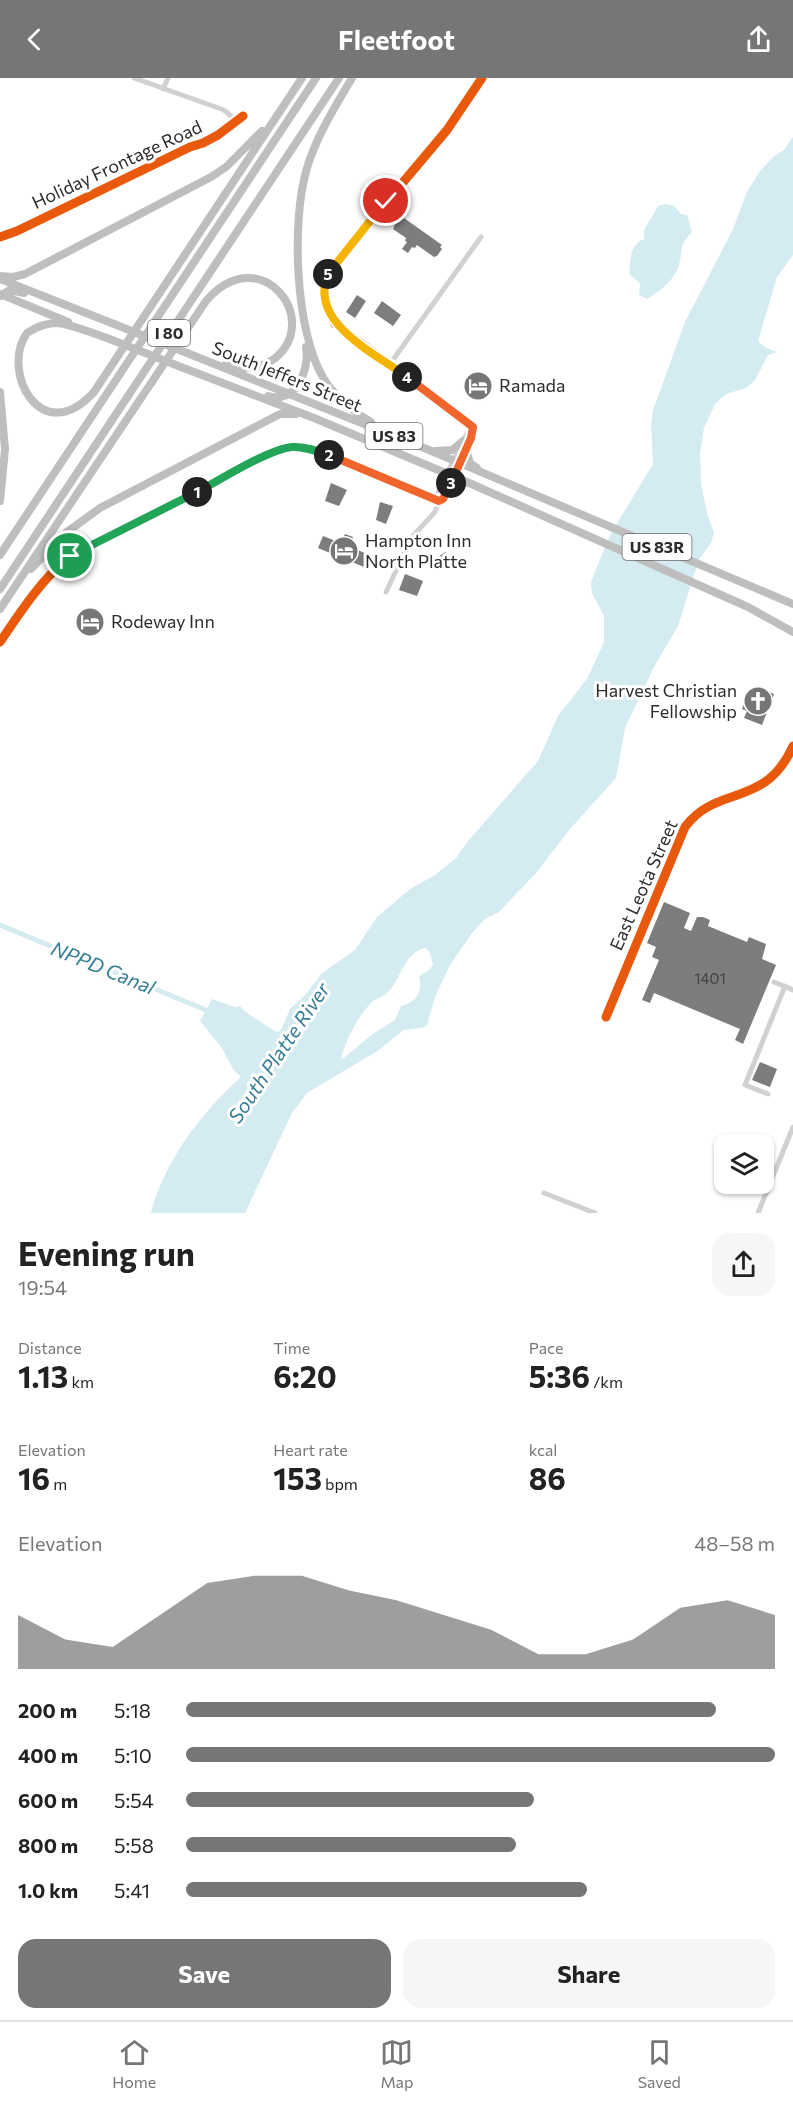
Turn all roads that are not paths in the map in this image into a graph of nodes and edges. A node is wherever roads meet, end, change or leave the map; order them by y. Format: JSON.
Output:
{"nodes":[{"id":1,"x":134,"y":78,"type":"edge"},
{"id":2,"x":168,"y":78,"type":"edge"},
{"id":3,"x":302,"y":78,"type":"edge"},
{"id":4,"x":316,"y":78,"type":"edge"},
{"id":5,"x":339,"y":78,"type":"edge"},
{"id":6,"x":352,"y":78,"type":"edge"},
{"id":7,"x":482,"y":78,"type":"edge"},
{"id":8,"x":163,"y":89,"type":"junction"},
{"id":9,"x":291,"y":94,"type":"junction"},
{"id":10,"x":243,"y":116,"type":"dead end"},
{"id":11,"x":237,"y":122,"type":"junction"},
{"id":12,"x":0,"y":237,"type":"edge"},
{"id":13,"x":481,"y":237,"type":"dead end"},
{"id":14,"x":0,"y":278,"type":"edge"},
{"id":15,"x":300,"y":287,"type":"junction"},
{"id":16,"x":0,"y":294,"type":"edge"},
{"id":17,"x":65,"y":306,"type":"junction"},
{"id":18,"x":107,"y":338,"type":"junction"},
{"id":19,"x":187,"y":353,"type":"junction"},
{"id":20,"x":10,"y":358,"type":"dead end"},
{"id":21,"x":390,"y":364,"type":"junction"},
{"id":22,"x":224,"y":383,"type":"junction"},
{"id":23,"x":0,"y":392,"type":"edge"},
{"id":24,"x":288,"y":393,"type":"junction"},
{"id":25,"x":18,"y":396,"type":"dead end"},
{"id":26,"x":314,"y":418,"type":"junction"},
{"id":27,"x":473,"y":427,"type":"junction"},
{"id":28,"x":390,"y":434,"type":"junction"},
{"id":29,"x":463,"y":441,"type":"junction"},
{"id":30,"x":429,"y":450,"type":"junction"},
{"id":31,"x":466,"y":450,"type":"junction"},
{"id":32,"x":457,"y":462,"type":"junction"},
{"id":33,"x":485,"y":474,"type":"junction"},
{"id":34,"x":450,"y":475,"type":"junction"},
{"id":35,"x":467,"y":482,"type":"junction"},
{"id":36,"x":446,"y":494,"type":"junction"},
{"id":37,"x":0,"y":501,"type":"edge"},
{"id":38,"x":439,"y":501,"type":"junction"},
{"id":39,"x":599,"y":522,"type":"joint"},
{"id":40,"x":0,"y":555,"type":"edge"},
{"id":41,"x":0,"y":589,"type":"edge"},
{"id":42,"x":386,"y":592,"type":"dead end"},
{"id":43,"x":9,"y":596,"type":"junction"},
{"id":44,"x":793,"y":604,"type":"edge"},
{"id":45,"x":0,"y":609,"type":"edge"},
{"id":46,"x":793,"y":632,"type":"edge"},
{"id":47,"x":0,"y":642,"type":"edge"},
{"id":48,"x":793,"y":746,"type":"edge"},
{"id":49,"x":774,"y":982,"type":"dead end"},
{"id":50,"x":785,"y":986,"type":"junction"},
{"id":51,"x":793,"y":990,"type":"edge"},
{"id":52,"x":606,"y":1017,"type":"dead end"},
{"id":53,"x":768,"y":1094,"type":"dead end"},
{"id":54,"x":793,"y":1127,"type":"edge"},
{"id":55,"x":544,"y":1193,"type":"dead end"},
{"id":56,"x":595,"y":1213,"type":"edge"},
{"id":57,"x":758,"y":1213,"type":"edge"}],
"edges":[{"from":1,"to":8,"type":"street"},
{"from":2,"to":8,"type":"street"},
{"from":3,"to":9,"type":"highway"},
{"from":4,"to":40,"type":"highway","number":"I 80"},
{"from":5,"to":41,"type":"highway","number":"I 80"},
{"from":6,"to":15,"type":"highway"},
{"from":7,"to":21,"type":"street"},
{"from":8,"to":11,"type":"street"},
{"from":9,"to":14,"type":"highway"},
{"from":9,"to":25,"type":"highway"},
{"from":10,"to":11,"type":"street","name":"Holiday Frontage Road"},
{"from":11,"to":12,"type":"street","name":"Holiday Frontage Road"},
{"from":13,"to":21,"type":"street"},
{"from":14,"to":17,"type":"highway","name":"South Jeffers Street","number":"US 83"},
{"from":15,"to":24,"type":"highway"},
{"from":15,"to":28,"type":"highway"},
{"from":16,"to":17,"type":"highway"},
{"from":16,"to":18,"type":"highway","name":"South Jeffers Street","number":"US 83"},
{"from":17,"to":19,"type":"highway","name":"South Jeffers Street","number":"US 83","bridge":true},
{"from":18,"to":20,"type":"highway"},
{"from":18,"to":22,"type":"highway","name":"South Jeffers Street","number":"US 83","bridge":true},
{"from":19,"to":24,"type":"highway","name":"South Jeffers Street","number":"US 83"},
{"from":19,"to":43,"type":"highway"},
{"from":21,"to":27,"type":"street"},
{"from":22,"to":24,"type":"highway"},
{"from":22,"to":26,"type":"highway","name":"South Jeffers Street","number":"US 83"},
{"from":23,"to":37,"type":"highway"},
{"from":24,"to":28,"type":"highway","name":"South Jeffers Street","number":"US 83"},
{"from":26,"to":34,"type":"highway","name":"South Jeffers Street","number":"US 83"},
{"from":26,"to":43,"type":"highway"},
{"from":27,"to":29,"type":"street"},
{"from":27,"to":31,"type":"street"},
{"from":28,"to":30,"type":"highway","name":"South Jeffers Street","number":"US 83"},
{"from":29,"to":30,"type":"highway"},
{"from":29,"to":32,"type":"street"},
{"from":30,"to":32,"type":"highway","name":"South Jeffers Street","number":"US 83"},
{"from":31,"to":32,"type":"street"},
{"from":31,"to":33,"type":"highway"},
{"from":32,"to":33,"type":"highway","name":"South Jeffers Street","number":"US 83"},
{"from":32,"to":34,"type":"street"},
{"from":33,"to":39,"type":"highway","name":"South Jeffers Street","number":"US 83"},
{"from":34,"to":35,"type":"highway","name":"South Jeffers Street","number":"US 83"},
{"from":34,"to":36,"type":"street"},
{"from":34,"to":38,"type":"street"},
{"from":35,"to":36,"type":"highway"},
{"from":35,"to":46,"type":"highway","name":"South Jeffers Street","number":"US 83"},
{"from":36,"to":38,"type":"street"},
{"from":38,"to":42,"type":"street"},
{"from":38,"to":47,"type":"street"},
{"from":39,"to":44,"type":"highway","name":"South Jeffers Street","number":"US 83R"},
{"from":43,"to":45,"type":"highway"},
{"from":48,"to":52,"type":"street","name":"East Leota Street"},
{"from":49,"to":50,"type":"street"},
{"from":50,"to":51,"type":"street"},
{"from":50,"to":53,"type":"street"},
{"from":54,"to":57,"type":"street"},
{"from":55,"to":56,"type":"street"}]}
